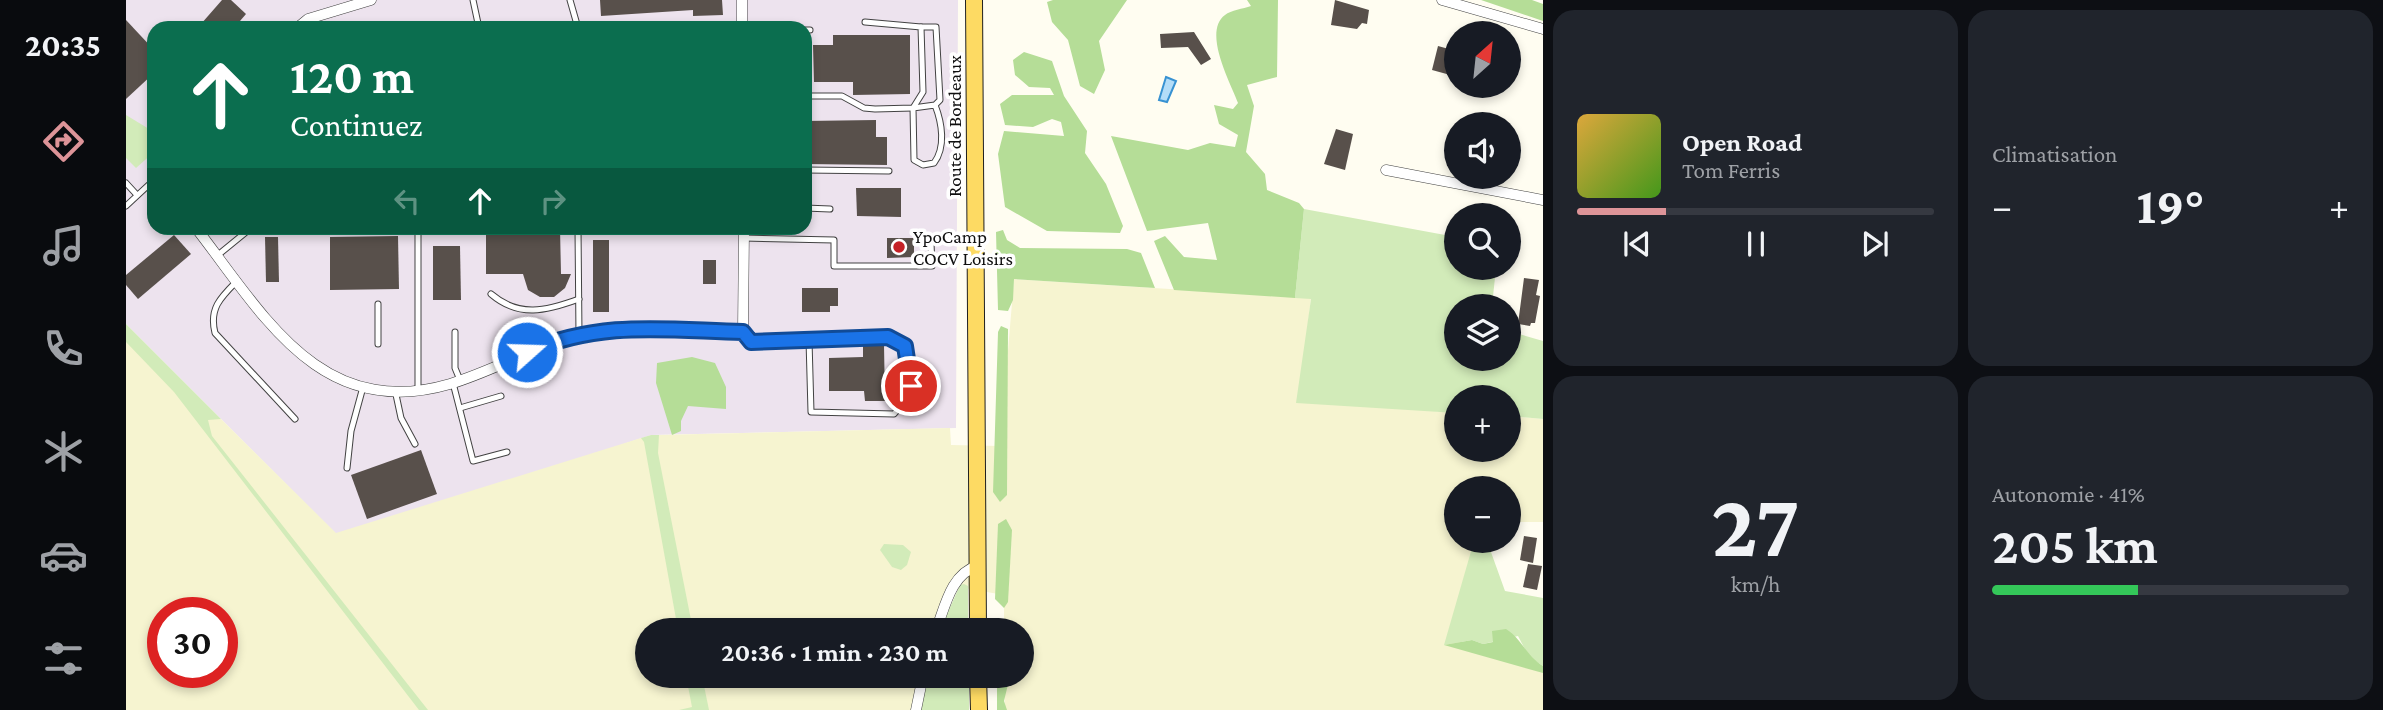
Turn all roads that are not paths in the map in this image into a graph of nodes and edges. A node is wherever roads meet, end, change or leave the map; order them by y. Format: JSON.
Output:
{"nodes":[{"id":1,"x":370,"y":0,"type":"edge"},
{"id":2,"x":473,"y":0,"type":"edge"},
{"id":3,"x":570,"y":0,"type":"edge"},
{"id":4,"x":742,"y":0,"type":"edge"},
{"id":5,"x":974,"y":0,"type":"edge"},
{"id":6,"x":1442,"y":0,"type":"edge"},
{"id":7,"x":305,"y":21,"type":"edge"},
{"id":8,"x":478,"y":21,"type":"edge"},
{"id":9,"x":576,"y":21,"type":"edge"},
{"id":10,"x":742,"y":21,"type":"edge"},
{"id":11,"x":865,"y":22,"type":"dead end"},
{"id":12,"x":921,"y":27,"type":"junction"},
{"id":13,"x":1543,"y":29,"type":"edge"},
{"id":14,"x":812,"y":96,"type":"edge"},
{"id":15,"x":935,"y":105,"type":"junction"},
{"id":16,"x":913,"y":108,"type":"junction"},
{"id":17,"x":812,"y":170,"type":"edge"},
{"id":18,"x":1385,"y":170,"type":"dead end"},
{"id":19,"x":889,"y":172,"type":"dead end"},
{"id":20,"x":126,"y":184,"type":"edge"},
{"id":21,"x":147,"y":187,"type":"edge"},
{"id":22,"x":138,"y":195,"type":"junction"},
{"id":23,"x":1543,"y":200,"type":"edge"},
{"id":24,"x":126,"y":206,"type":"edge"},
{"id":25,"x":812,"y":208,"type":"edge"},
{"id":26,"x":830,"y":209,"type":"dead end"},
{"id":27,"x":202,"y":235,"type":"edge"},
{"id":28,"x":242,"y":235,"type":"edge"},
{"id":29,"x":418,"y":235,"type":"edge"},
{"id":30,"x":578,"y":235,"type":"edge"},
{"id":31,"x":744,"y":235,"type":"edge"},
{"id":32,"x":770,"y":235,"type":"edge"},
{"id":33,"x":932,"y":243,"type":"dead end"},
{"id":34,"x":218,"y":255,"type":"junction"},
{"id":35,"x":236,"y":282,"type":"junction"},
{"id":36,"x":491,"y":294,"type":"dead end"},
{"id":37,"x":579,"y":299,"type":"junction"},
{"id":38,"x":378,"y":304,"type":"dead end"},
{"id":39,"x":455,"y":332,"type":"dead end"},
{"id":40,"x":743,"y":332,"type":"junction"},
{"id":41,"x":579,"y":335,"type":"junction"},
{"id":42,"x":809,"y":340,"type":"junction"},
{"id":43,"x":378,"y":344,"type":"dead end"},
{"id":44,"x":457,"y":382,"type":"junction"},
{"id":45,"x":363,"y":387,"type":"junction"},
{"id":46,"x":395,"y":390,"type":"junction"},
{"id":47,"x":418,"y":390,"type":"junction"},
{"id":48,"x":501,"y":396,"type":"dead end"},
{"id":49,"x":460,"y":408,"type":"junction"},
{"id":50,"x":295,"y":419,"type":"dead end"},
{"id":51,"x":415,"y":444,"type":"dead end"},
{"id":52,"x":507,"y":452,"type":"dead end"},
{"id":53,"x":347,"y":468,"type":"dead end"},
{"id":54,"x":977,"y":566,"type":"junction"},
{"id":55,"x":941,"y":618,"type":"edge"},
{"id":56,"x":978,"y":618,"type":"edge"},
{"id":57,"x":921,"y":688,"type":"edge"},
{"id":58,"x":978,"y":688,"type":"edge"},
{"id":59,"x":916,"y":710,"type":"edge"},
{"id":60,"x":979,"y":710,"type":"edge"}],
"edges":[{"from":1,"to":7,"type":"street"},
{"from":2,"to":8,"type":"lane"},
{"from":3,"to":9,"type":"lane"},
{"from":4,"to":10,"type":"street"},
{"from":5,"to":54,"type":"main road","name":"Route de Bordeaux"},
{"from":6,"to":13,"type":"street"},
{"from":11,"to":12,"type":"lane"},
{"from":12,"to":15,"type":"lane"},
{"from":12,"to":16,"type":"lane"},
{"from":14,"to":16,"type":"lane"},
{"from":15,"to":16,"type":"lane"},
{"from":15,"to":16,"type":"lane"},
{"from":17,"to":19,"type":"lane"},
{"from":18,"to":23,"type":"street"},
{"from":20,"to":22,"type":"lane"},
{"from":21,"to":22,"type":"lane"},
{"from":22,"to":24,"type":"lane"},
{"from":25,"to":26,"type":"lane"},
{"from":27,"to":34,"type":"street"},
{"from":28,"to":34,"type":"lane"},
{"from":29,"to":47,"type":"lane"},
{"from":30,"to":37,"type":"lane"},
{"from":31,"to":40,"type":"street"},
{"from":32,"to":33,"type":"lane"},
{"from":34,"to":35,"type":"street"},
{"from":35,"to":45,"type":"street"},
{"from":35,"to":50,"type":"lane"},
{"from":36,"to":37,"type":"lane"},
{"from":37,"to":41,"type":"lane"},
{"from":38,"to":43,"type":"lane"},
{"from":39,"to":44,"type":"lane"},
{"from":40,"to":41,"type":"street"},
{"from":40,"to":42,"type":"lane"},
{"from":41,"to":44,"type":"street"},
{"from":42,"to":42,"type":"lane"},
{"from":44,"to":47,"type":"street"},
{"from":44,"to":49,"type":"lane"},
{"from":45,"to":46,"type":"street"},
{"from":45,"to":53,"type":"lane"},
{"from":46,"to":47,"type":"street"},
{"from":46,"to":51,"type":"lane"},
{"from":48,"to":49,"type":"lane"},
{"from":49,"to":52,"type":"lane"},
{"from":54,"to":55,"type":"street"},
{"from":54,"to":56,"type":"main road","name":"Route de Bordeaux"},
{"from":57,"to":59,"type":"street"},
{"from":58,"to":60,"type":"main road"}]}
